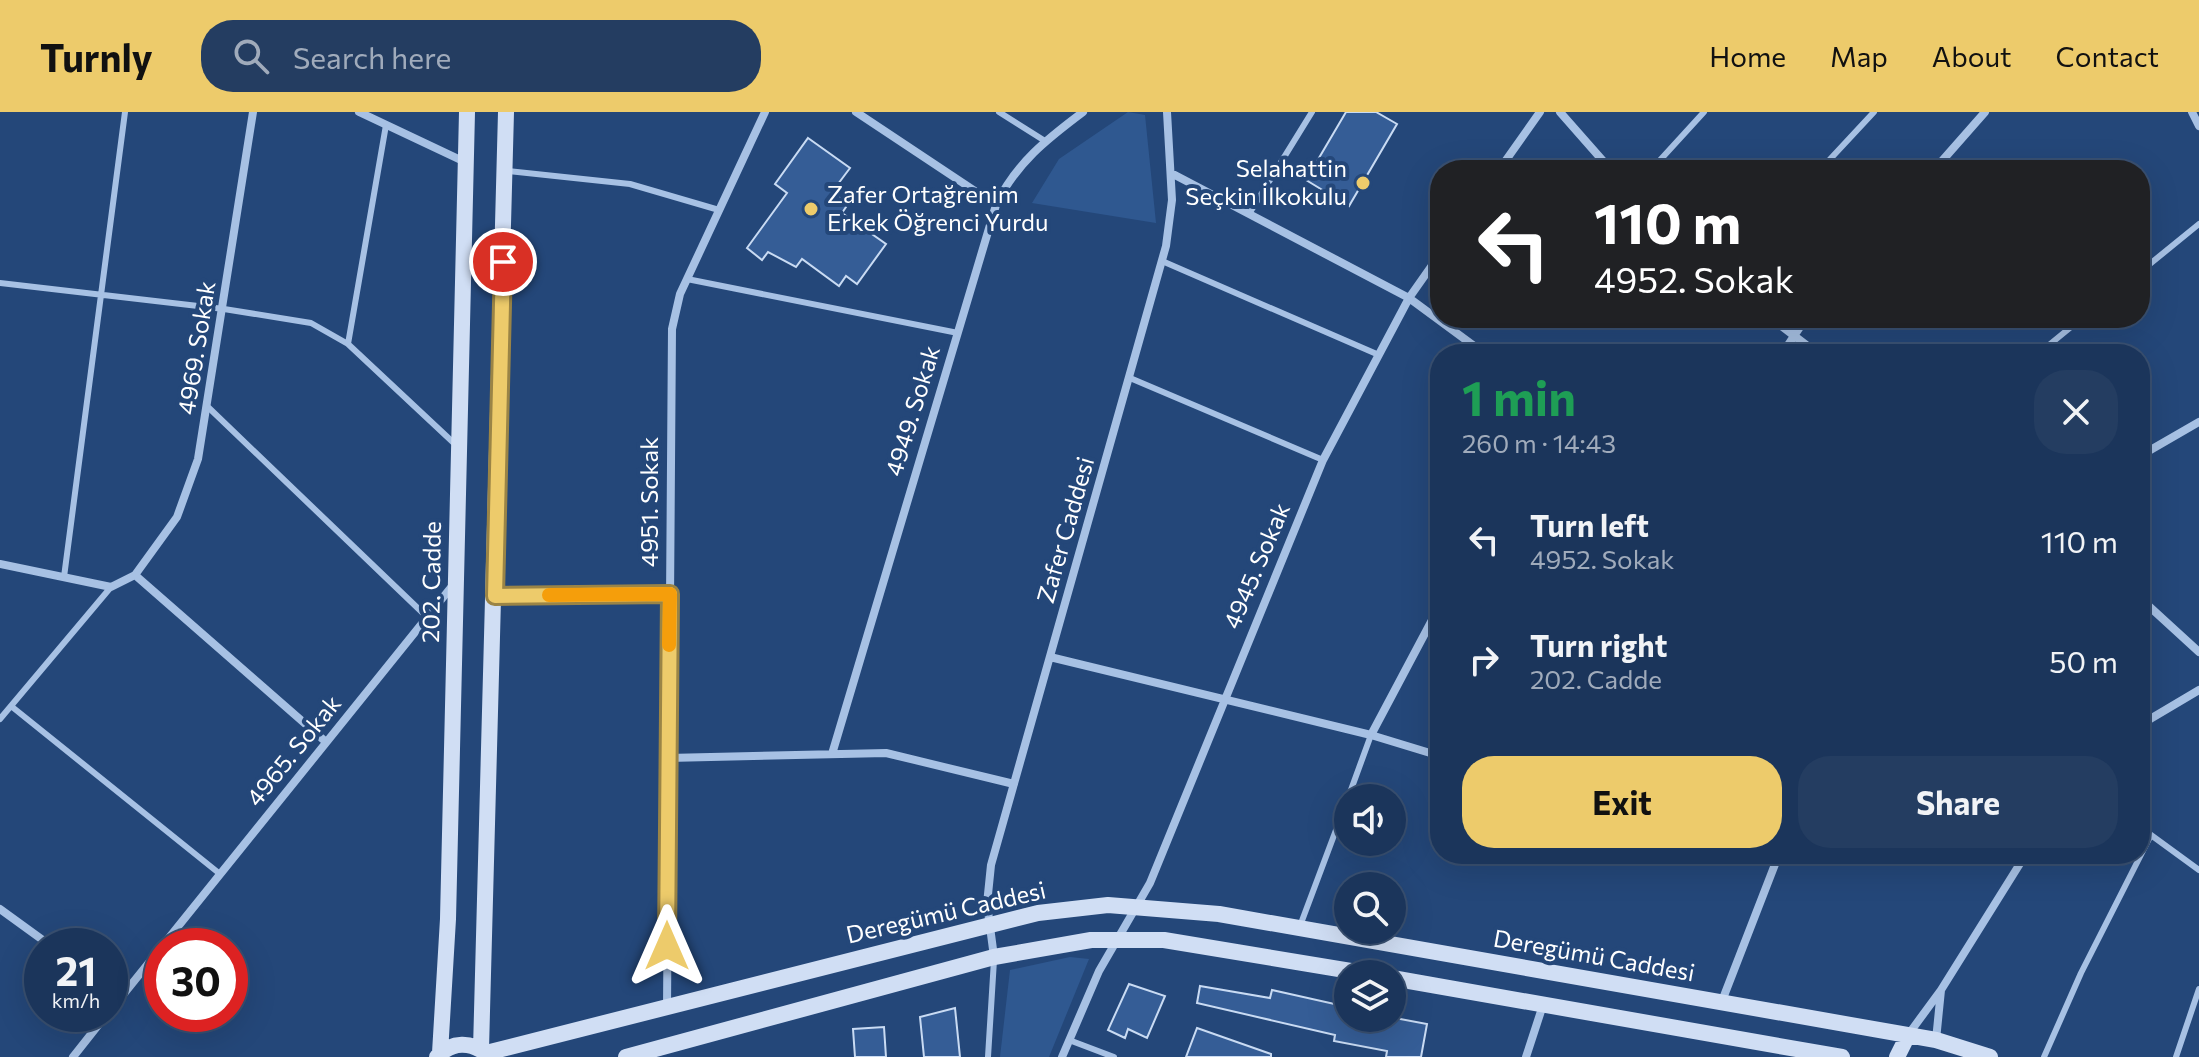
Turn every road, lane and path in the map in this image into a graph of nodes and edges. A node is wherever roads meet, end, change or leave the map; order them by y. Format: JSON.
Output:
{"nodes":[{"id":1,"x":125,"y":112,"type":"edge"},
{"id":2,"x":253,"y":112,"type":"edge"},
{"id":3,"x":359,"y":112,"type":"edge"},
{"id":4,"x":467,"y":112,"type":"edge"},
{"id":5,"x":506,"y":112,"type":"edge"},
{"id":6,"x":765,"y":112,"type":"edge"},
{"id":7,"x":856,"y":112,"type":"edge"},
{"id":8,"x":999,"y":112,"type":"edge"},
{"id":9,"x":1083,"y":112,"type":"edge"},
{"id":10,"x":1167,"y":112,"type":"edge"},
{"id":11,"x":1312,"y":112,"type":"edge"},
{"id":12,"x":1540,"y":112,"type":"edge"},
{"id":13,"x":1560,"y":112,"type":"edge"},
{"id":14,"x":1704,"y":112,"type":"edge"},
{"id":15,"x":1874,"y":112,"type":"edge"},
{"id":16,"x":1985,"y":112,"type":"edge"},
{"id":17,"x":2192,"y":112,"type":"edge"},
{"id":18,"x":386,"y":125,"type":"junction"},
{"id":19,"x":2199,"y":126,"type":"edge"},
{"id":20,"x":1045,"y":141,"type":"junction"},
{"id":21,"x":1506,"y":160,"type":"edge"},
{"id":22,"x":1602,"y":160,"type":"edge"},
{"id":23,"x":1660,"y":160,"type":"edge"},
{"id":24,"x":1829,"y":160,"type":"edge"},
{"id":25,"x":1943,"y":160,"type":"edge"},
{"id":26,"x":466,"y":162,"type":"junction"},
{"id":27,"x":505,"y":171,"type":"junction"},
{"id":28,"x":1171,"y":173,"type":"junction"},
{"id":29,"x":996,"y":205,"type":"junction"},
{"id":30,"x":719,"y":210,"type":"junction"},
{"id":31,"x":1249,"y":214,"type":"junction"},
{"id":32,"x":2199,"y":224,"type":"edge"},
{"id":33,"x":1162,"y":261,"type":"junction"},
{"id":34,"x":2150,"y":264,"type":"edge"},
{"id":35,"x":1430,"y":268,"type":"edge"},
{"id":36,"x":686,"y":279,"type":"junction"},
{"id":37,"x":0,"y":283,"type":"edge"},
{"id":38,"x":101,"y":294,"type":"junction"},
{"id":39,"x":1409,"y":298,"type":"junction"},
{"id":40,"x":224,"y":309,"type":"junction"},
{"id":41,"x":1430,"y":313,"type":"edge"},
{"id":42,"x":1450,"y":328,"type":"edge"},
{"id":43,"x":1783,"y":328,"type":"edge"},
{"id":44,"x":1799,"y":328,"type":"edge"},
{"id":45,"x":2070,"y":328,"type":"edge"},
{"id":46,"x":958,"y":333,"type":"junction"},
{"id":47,"x":1793,"y":337,"type":"junction"},
{"id":48,"x":348,"y":344,"type":"junction"},
{"id":49,"x":1471,"y":344,"type":"edge"},
{"id":50,"x":1788,"y":344,"type":"edge"},
{"id":51,"x":1803,"y":344,"type":"edge"},
{"id":52,"x":2050,"y":344,"type":"edge"},
{"id":53,"x":1379,"y":355,"type":"junction"},
{"id":54,"x":1130,"y":378,"type":"junction"},
{"id":55,"x":209,"y":408,"type":"junction"},
{"id":56,"x":2199,"y":422,"type":"edge"},
{"id":57,"x":459,"y":448,"type":"junction"},
{"id":58,"x":2150,"y":450,"type":"edge"},
{"id":59,"x":1323,"y":460,"type":"junction"},
{"id":60,"x":0,"y":564,"type":"edge"},
{"id":61,"x":135,"y":575,"type":"junction"},
{"id":62,"x":64,"y":577,"type":"junction"},
{"id":63,"x":456,"y":581,"type":"junction"},
{"id":64,"x":111,"y":587,"type":"junction"},
{"id":65,"x":670,"y":594,"type":"junction"},
{"id":66,"x":495,"y":596,"type":"junction"},
{"id":67,"x":2150,"y":607,"type":"edge"},
{"id":68,"x":427,"y":617,"type":"junction"},
{"id":69,"x":1430,"y":624,"type":"edge"},
{"id":70,"x":2199,"y":652,"type":"edge"},
{"id":71,"x":1050,"y":657,"type":"junction"},
{"id":72,"x":2199,"y":690,"type":"edge"},
{"id":73,"x":1222,"y":699,"type":"junction"},
{"id":74,"x":11,"y":706,"type":"junction"},
{"id":75,"x":0,"y":719,"type":"edge"},
{"id":76,"x":2150,"y":719,"type":"edge"},
{"id":77,"x":1371,"y":735,"type":"junction"},
{"id":78,"x":326,"y":742,"type":"junction"},
{"id":79,"x":1430,"y":753,"type":"edge"},
{"id":80,"x":832,"y":754,"type":"junction"},
{"id":81,"x":668,"y":758,"type":"junction"},
{"id":82,"x":1014,"y":784,"type":"junction"},
{"id":83,"x":1353,"y":784,"type":"edge"},
{"id":84,"x":1334,"y":835,"type":"edge"},
{"id":85,"x":2151,"y":835,"type":"edge"},
{"id":86,"x":1774,"y":864,"type":"edge"},
{"id":87,"x":2020,"y":864,"type":"edge"},
{"id":88,"x":2136,"y":864,"type":"edge"},
{"id":89,"x":2199,"y":870,"type":"edge"},
{"id":90,"x":220,"y":874,"type":"junction"},
{"id":91,"x":1138,"y":906,"type":"junction"},
{"id":92,"x":0,"y":909,"type":"edge"},
{"id":93,"x":989,"y":923,"type":"junction"},
{"id":94,"x":26,"y":928,"type":"edge"},
{"id":95,"x":1299,"y":928,"type":"junction"},
{"id":96,"x":1116,"y":939,"type":"junction"},
{"id":97,"x":994,"y":957,"type":"junction"},
{"id":98,"x":1334,"y":968,"type":"edge"},
{"id":99,"x":1406,"y":980,"type":"edge"},
{"id":100,"x":128,"y":988,"type":"edge"},
{"id":101,"x":2199,"y":989,"type":"edge"},
{"id":102,"x":1941,"y":990,"type":"junction"},
{"id":103,"x":1721,"y":1002,"type":"junction"},
{"id":104,"x":1544,"y":1005,"type":"junction"},
{"id":105,"x":667,"y":1009,"type":"junction"},
{"id":106,"x":93,"y":1032,"type":"edge"},
{"id":107,"x":1908,"y":1035,"type":"junction"},
{"id":108,"x":1069,"y":1040,"type":"junction"},
{"id":109,"x":1936,"y":1040,"type":"junction"},
{"id":110,"x":486,"y":1053,"type":"edge"},
{"id":111,"x":438,"y":1055,"type":"edge"},
{"id":112,"x":73,"y":1057,"type":"edge"},
{"id":113,"x":626,"y":1057,"type":"edge"},
{"id":114,"x":988,"y":1057,"type":"edge"},
{"id":115,"x":1062,"y":1057,"type":"edge"},
{"id":116,"x":1114,"y":1057,"type":"edge"},
{"id":117,"x":1526,"y":1057,"type":"edge"},
{"id":118,"x":1842,"y":1057,"type":"edge"},
{"id":119,"x":1897,"y":1057,"type":"edge"},
{"id":120,"x":1930,"y":1057,"type":"edge"},
{"id":121,"x":1990,"y":1057,"type":"edge"},
{"id":122,"x":2044,"y":1057,"type":"edge"},
{"id":123,"x":2176,"y":1057,"type":"edge"}],
"edges":[{"from":1,"to":38,"type":"lane"},
{"from":2,"to":40,"type":"street","name":"4969. Sokak"},
{"from":3,"to":18,"type":"street"},
{"from":4,"to":26,"type":"main road","name":"202. Cadde"},
{"from":5,"to":27,"type":"main road"},
{"from":6,"to":30,"type":"street","name":"4951. Sokak"},
{"from":7,"to":29,"type":"street"},
{"from":8,"to":20,"type":"lane"},
{"from":9,"to":20,"type":"street","name":"4949. Sokak"},
{"from":10,"to":28,"type":"street","name":"Zafer Caddesi"},
{"from":11,"to":31,"type":"lane"},
{"from":12,"to":21,"type":"street"},
{"from":13,"to":22,"type":"street"},
{"from":14,"to":23,"type":"lane"},
{"from":15,"to":24,"type":"lane"},
{"from":16,"to":25,"type":"street"},
{"from":17,"to":19,"type":"street"},
{"from":18,"to":26,"type":"street"},
{"from":18,"to":48,"type":"lane"},
{"from":20,"to":29,"type":"street","name":"4949. Sokak"},
{"from":26,"to":57,"type":"main road","name":"202. Cadde"},
{"from":27,"to":30,"type":"lane"},
{"from":27,"to":66,"type":"main road"},
{"from":28,"to":31,"type":"street"},
{"from":28,"to":33,"type":"street","name":"Zafer Caddesi"},
{"from":29,"to":46,"type":"street","name":"4949. Sokak"},
{"from":30,"to":36,"type":"street","name":"4951. Sokak"},
{"from":31,"to":39,"type":"street"},
{"from":32,"to":34,"type":"lane"},
{"from":33,"to":53,"type":"lane"},
{"from":33,"to":54,"type":"street","name":"Zafer Caddesi"},
{"from":35,"to":39,"type":"street","name":"4945. Sokak"},
{"from":36,"to":46,"type":"lane"},
{"from":36,"to":65,"type":"street","name":"4951. Sokak"},
{"from":37,"to":38,"type":"lane"},
{"from":38,"to":40,"type":"lane"},
{"from":38,"to":62,"type":"lane"},
{"from":39,"to":41,"type":"street"},
{"from":39,"to":53,"type":"street","name":"4945. Sokak"},
{"from":40,"to":48,"type":"lane"},
{"from":40,"to":55,"type":"street","name":"4969. Sokak"},
{"from":42,"to":49,"type":"street"},
{"from":43,"to":47,"type":"street"},
{"from":44,"to":47,"type":"street"},
{"from":45,"to":52,"type":"lane"},
{"from":46,"to":80,"type":"street","name":"4949. Sokak"},
{"from":47,"to":50,"type":"street"},
{"from":47,"to":51,"type":"street"},
{"from":48,"to":57,"type":"lane"},
{"from":53,"to":59,"type":"street","name":"4945. Sokak"},
{"from":54,"to":59,"type":"lane"},
{"from":54,"to":71,"type":"street","name":"Zafer Caddesi"},
{"from":55,"to":61,"type":"street","name":"4969. Sokak"},
{"from":55,"to":68,"type":"lane"},
{"from":56,"to":58,"type":"street"},
{"from":57,"to":63,"type":"main road","name":"202. Cadde"},
{"from":59,"to":73,"type":"street","name":"4945. Sokak"},
{"from":60,"to":62,"type":"street"},
{"from":61,"to":64,"type":"street"},
{"from":61,"to":78,"type":"street"},
{"from":62,"to":64,"type":"street"},
{"from":63,"to":68,"type":"street","name":"4965. Sokak"},
{"from":63,"to":111,"type":"main road","name":"202. Cadde"},
{"from":64,"to":74,"type":"lane"},
{"from":65,"to":66,"type":"lane"},
{"from":65,"to":81,"type":"street","name":"4951. Sokak"},
{"from":66,"to":110,"type":"main road"},
{"from":67,"to":70,"type":"street"},
{"from":68,"to":78,"type":"street","name":"4965. Sokak"},
{"from":69,"to":77,"type":"street"},
{"from":71,"to":73,"type":"street"},
{"from":71,"to":82,"type":"street","name":"Zafer Caddesi"},
{"from":72,"to":76,"type":"street"},
{"from":73,"to":77,"type":"street"},
{"from":73,"to":91,"type":"street","name":"4945. Sokak"},
{"from":74,"to":75,"type":"lane"},
{"from":74,"to":90,"type":"lane"},
{"from":77,"to":79,"type":"street"},
{"from":77,"to":83,"type":"lane"},
{"from":78,"to":90,"type":"street","name":"4965. Sokak"},
{"from":80,"to":81,"type":"street"},
{"from":80,"to":82,"type":"street"},
{"from":81,"to":105,"type":"street","name":"4951. Sokak"},
{"from":82,"to":93,"type":"street","name":"Zafer Caddesi"},
{"from":84,"to":95,"type":"lane"},
{"from":85,"to":89,"type":"lane"},
{"from":86,"to":103,"type":"street"},
{"from":87,"to":102,"type":"street"},
{"from":88,"to":122,"type":"lane"},
{"from":90,"to":100,"type":"street","name":"4965. Sokak"},
{"from":91,"to":93,"type":"main road","name":"Deregümü Caddesi"},
{"from":91,"to":95,"type":"main road","name":"Deregümü Caddesi"},
{"from":91,"to":96,"type":"street","name":"4945. Sokak"},
{"from":92,"to":94,"type":"street"},
{"from":93,"to":97,"type":"street","name":"Zafer Caddesi"},
{"from":93,"to":105,"type":"main road","name":"Deregümü Caddesi"},
{"from":95,"to":103,"type":"main road","name":"Deregümü Caddesi"},
{"from":96,"to":97,"type":"main road"},
{"from":96,"to":98,"type":"main road"},
{"from":96,"to":108,"type":"street","name":"4945. Sokak"},
{"from":97,"to":113,"type":"main road"},
{"from":97,"to":114,"type":"lane"},
{"from":99,"to":104,"type":"main road"},
{"from":101,"to":123,"type":"lane"},
{"from":102,"to":107,"type":"street"},
{"from":102,"to":109,"type":"street"},
{"from":103,"to":107,"type":"main road","name":"Deregümü Caddesi"},
{"from":104,"to":117,"type":"street"},
{"from":104,"to":118,"type":"main road"},
{"from":105,"to":110,"type":"main road","name":"Deregümü Caddesi"},
{"from":106,"to":112,"type":"street","name":"4965. Sokak"},
{"from":107,"to":109,"type":"main road","name":"Deregümü Caddesi"},
{"from":107,"to":119,"type":"main road"},
{"from":108,"to":115,"type":"street","name":"4945. Sokak"},
{"from":108,"to":116,"type":"lane"},
{"from":109,"to":120,"type":"main road"},
{"from":109,"to":121,"type":"main road","name":"Deregümü Caddesi"},
{"from":110,"to":111,"type":"main road","name":"Deregümü Caddesi"}]}
